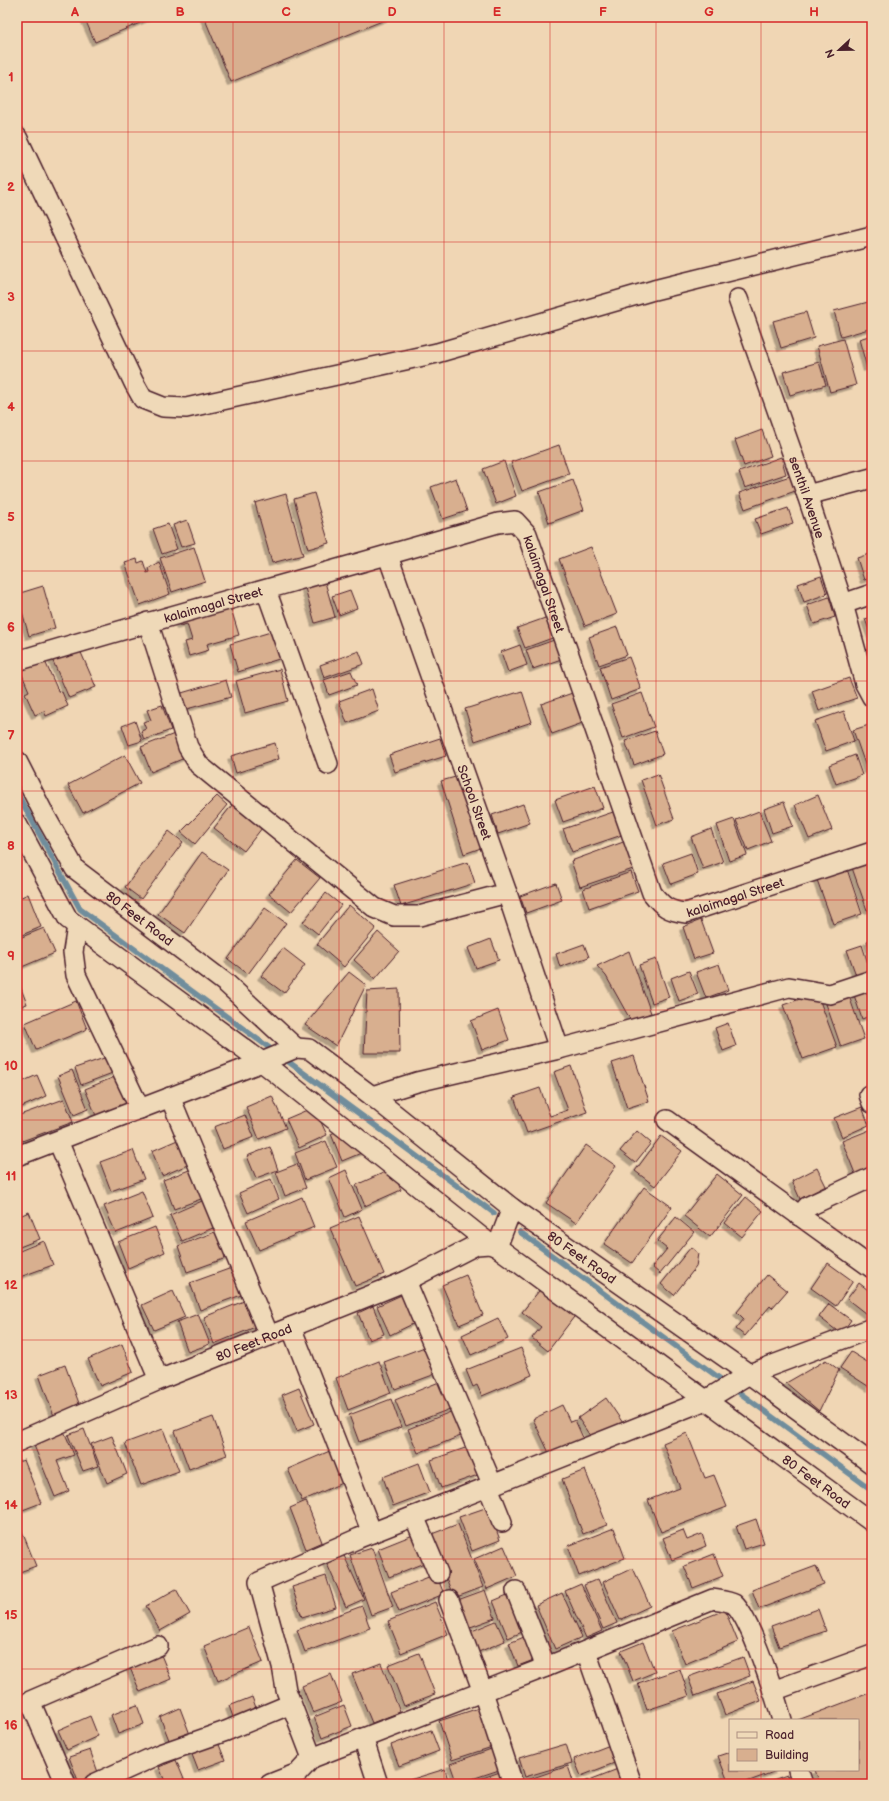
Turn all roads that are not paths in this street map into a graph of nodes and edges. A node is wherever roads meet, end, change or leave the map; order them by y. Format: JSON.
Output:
{"nodes":[{"id":1,"x":17,"y":136,"type":"edge"},
{"id":2,"x":872,"y":236,"type":"edge"},
{"id":3,"x":738,"y":299,"type":"dead end"},
{"id":4,"x":872,"y":478,"type":"edge"},
{"id":5,"x":807,"y":495,"type":"junction"},
{"id":6,"x":388,"y":556,"type":"junction"},
{"id":7,"x":266,"y":590,"type":"junction"},
{"id":8,"x":872,"y":594,"type":"edge"},
{"id":9,"x":843,"y":604,"type":"junction"},
{"id":10,"x":148,"y":622,"type":"junction"},
{"id":11,"x":17,"y":661,"type":"edge"},
{"id":12,"x":872,"y":697,"type":"edge"},
{"id":13,"x":17,"y":761,"type":"edge"},
{"id":14,"x":328,"y":764,"type":"dead end"},
{"id":15,"x":17,"y":824,"type":"edge"},
{"id":16,"x":872,"y":852,"type":"edge"},
{"id":17,"x":507,"y":893,"type":"junction"},
{"id":18,"x":77,"y":926,"type":"junction"},
{"id":19,"x":872,"y":980,"type":"edge"},
{"id":20,"x":296,"y":1048,"type":"junction"},
{"id":21,"x":559,"y":1049,"type":"junction"},
{"id":22,"x":266,"y":1061,"type":"junction"},
{"id":23,"x":372,"y":1096,"type":"junction"},
{"id":24,"x":170,"y":1097,"type":"junction"},
{"id":25,"x":140,"y":1109,"type":"junction"},
{"id":26,"x":667,"y":1120,"type":"dead end"},
{"id":27,"x":58,"y":1141,"type":"junction"},
{"id":28,"x":19,"y":1151,"type":"edge"},
{"id":29,"x":872,"y":1177,"type":"edge"},
{"id":30,"x":510,"y":1215,"type":"junction"},
{"id":31,"x":798,"y":1216,"type":"junction"},
{"id":32,"x":496,"y":1245,"type":"junction"},
{"id":33,"x":872,"y":1268,"type":"edge"},
{"id":34,"x":406,"y":1281,"type":"junction"},
{"id":35,"x":291,"y":1327,"type":"junction"},
{"id":36,"x":872,"y":1328,"type":"edge"},
{"id":37,"x":270,"y":1336,"type":"junction"},
{"id":38,"x":744,"y":1376,"type":"junction"},
{"id":39,"x":159,"y":1380,"type":"junction"},
{"id":40,"x":712,"y":1395,"type":"junction"},
{"id":41,"x":17,"y":1442,"type":"edge"},
{"id":42,"x":872,"y":1464,"type":"edge"},
{"id":43,"x":491,"y":1486,"type":"junction"},
{"id":44,"x":414,"y":1516,"type":"junction"},
{"id":45,"x":502,"y":1522,"type":"dead end"},
{"id":46,"x":870,"y":1524,"type":"edge"},
{"id":47,"x":372,"y":1533,"type":"junction"},
{"id":48,"x":438,"y":1573,"type":"dead end"},
{"id":49,"x":516,"y":1591,"type":"dead end"},
{"id":50,"x":449,"y":1600,"type":"dead end"},
{"id":51,"x":158,"y":1646,"type":"dead end"},
{"id":52,"x":586,"y":1651,"type":"junction"},
{"id":53,"x":872,"y":1655,"type":"edge"},
{"id":54,"x":546,"y":1667,"type":"junction"},
{"id":55,"x":773,"y":1691,"type":"junction"},
{"id":56,"x":483,"y":1692,"type":"junction"},
{"id":57,"x":291,"y":1704,"type":"junction"},
{"id":58,"x":782,"y":1719,"type":"edge"},
{"id":59,"x":363,"y":1738,"type":"junction"},
{"id":60,"x":312,"y":1758,"type":"junction"},
{"id":61,"x":798,"y":1771,"type":"edge"},
{"id":62,"x":66,"y":1784,"type":"edge"},
{"id":63,"x":94,"y":1784,"type":"edge"},
{"id":64,"x":270,"y":1784,"type":"edge"},
{"id":65,"x":378,"y":1784,"type":"edge"},
{"id":66,"x":513,"y":1784,"type":"edge"},
{"id":67,"x":632,"y":1784,"type":"edge"},
{"id":68,"x":802,"y":1784,"type":"edge"}],
"edges":[{"from":1,"to":2,"type":"street"},
{"from":3,"to":5,"type":"street","name":"senthil Avenue"},
{"from":4,"to":5,"type":"street"},
{"from":5,"to":9,"type":"street","name":"senthil Avenue"},
{"from":6,"to":7,"type":"street","name":"kalaimagal Street"},
{"from":6,"to":16,"type":"street","name":"kalaimagal Street"},
{"from":6,"to":17,"type":"street","name":"School Street"},
{"from":7,"to":10,"type":"street","name":"kalaimagal Street"},
{"from":7,"to":14,"type":"street"},
{"from":8,"to":9,"type":"street"},
{"from":9,"to":12,"type":"street","name":"senthil Avenue"},
{"from":10,"to":11,"type":"street","name":"kalaimagal Street"},
{"from":10,"to":17,"type":"street"},
{"from":13,"to":20,"type":"street","name":"80 Feet Road"},
{"from":15,"to":18,"type":"street","name":"80 Feet Road"},
{"from":17,"to":21,"type":"street","name":"School Street"},
{"from":18,"to":22,"type":"street","name":"80 Feet Road"},
{"from":18,"to":25,"type":"street"},
{"from":19,"to":21,"type":"street"},
{"from":20,"to":22,"type":"street"},
{"from":20,"to":23,"type":"street","name":"80 Feet Road"},
{"from":21,"to":23,"type":"street"},
{"from":22,"to":24,"type":"street"},
{"from":22,"to":32,"type":"street","name":"80 Feet Road"},
{"from":23,"to":30,"type":"street","name":"80 Feet Road"},
{"from":24,"to":25,"type":"street"},
{"from":24,"to":37,"type":"street"},
{"from":25,"to":27,"type":"street"},
{"from":26,"to":31,"type":"street"},
{"from":27,"to":28,"type":"street"},
{"from":27,"to":39,"type":"street"},
{"from":29,"to":31,"type":"street"},
{"from":30,"to":32,"type":"street"},
{"from":30,"to":38,"type":"street","name":"80 Feet Road"},
{"from":31,"to":33,"type":"street"},
{"from":32,"to":34,"type":"street","name":"80 Feet Road"},
{"from":32,"to":40,"type":"street","name":"80 Feet Road"},
{"from":34,"to":35,"type":"street","name":"80 Feet Road"},
{"from":34,"to":43,"type":"street"},
{"from":35,"to":37,"type":"street","name":"80 Feet Road"},
{"from":35,"to":47,"type":"street"},
{"from":36,"to":38,"type":"street"},
{"from":37,"to":39,"type":"street","name":"80 Feet Road"},
{"from":38,"to":40,"type":"street"},
{"from":38,"to":42,"type":"street","name":"80 Feet Road"},
{"from":39,"to":41,"type":"street","name":"80 Feet Road"},
{"from":40,"to":43,"type":"street"},
{"from":40,"to":46,"type":"street","name":"80 Feet Road"},
{"from":43,"to":44,"type":"street"},
{"from":43,"to":45,"type":"street"},
{"from":44,"to":47,"type":"street"},
{"from":44,"to":48,"type":"street"},
{"from":47,"to":57,"type":"street"},
{"from":49,"to":54,"type":"street"},
{"from":50,"to":56,"type":"street"},
{"from":51,"to":62,"type":"street"},
{"from":52,"to":54,"type":"street"},
{"from":52,"to":55,"type":"street"},
{"from":52,"to":67,"type":"street"},
{"from":53,"to":55,"type":"street"},
{"from":54,"to":56,"type":"street"},
{"from":55,"to":58,"type":"street"},
{"from":56,"to":59,"type":"street"},
{"from":56,"to":66,"type":"street"},
{"from":57,"to":60,"type":"street"},
{"from":57,"to":63,"type":"street"},
{"from":59,"to":60,"type":"street"},
{"from":59,"to":65,"type":"street"},
{"from":60,"to":64,"type":"street"},
{"from":61,"to":68,"type":"street"}]}
